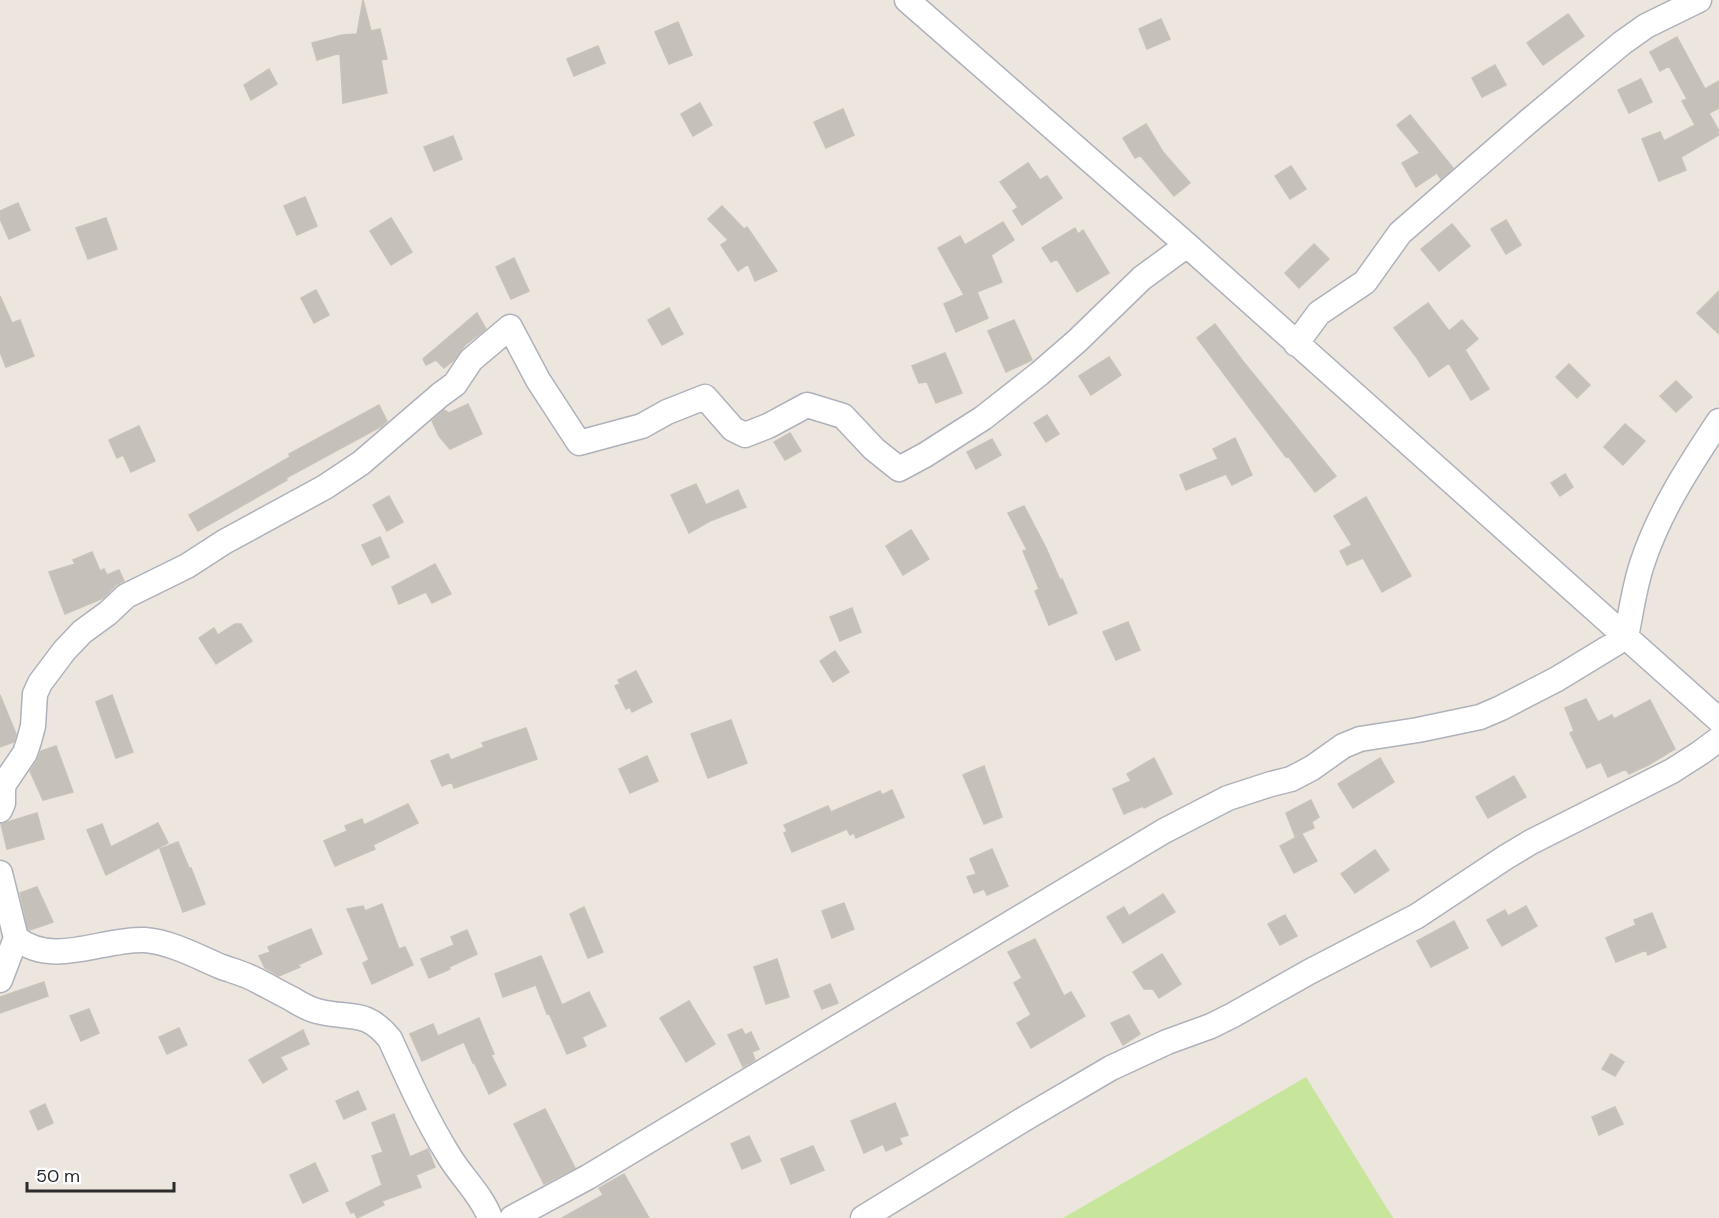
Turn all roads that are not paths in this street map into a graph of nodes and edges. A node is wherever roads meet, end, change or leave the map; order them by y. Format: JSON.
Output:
{"nodes":[{"id":1,"x":907,"y":0,"type":"edge"},
{"id":2,"x":1700,"y":0,"type":"edge"},
{"id":3,"x":1187,"y":245,"type":"junction"},
{"id":4,"x":1296,"y":344,"type":"junction"},
{"id":5,"x":1719,"y":421,"type":"edge"},
{"id":6,"x":1626,"y":637,"type":"junction"},
{"id":7,"x":1719,"y":720,"type":"edge"},
{"id":8,"x":1719,"y":739,"type":"edge"},
{"id":9,"x":0,"y":810,"type":"edge"},
{"id":10,"x":0,"y":873,"type":"edge"},
{"id":11,"x":16,"y":938,"type":"junction"},
{"id":12,"x":0,"y":979,"type":"edge"},
{"id":13,"x":490,"y":1218,"type":"edge"},
{"id":14,"x":512,"y":1218,"type":"edge"},
{"id":15,"x":863,"y":1218,"type":"edge"}],
"edges":[{"from":1,"to":3,"type":"street"},
{"from":2,"to":4,"type":"street"},
{"from":3,"to":4,"type":"street"},
{"from":3,"to":9,"type":"street"},
{"from":4,"to":6,"type":"street"},
{"from":5,"to":6,"type":"street"},
{"from":6,"to":7,"type":"street"},
{"from":6,"to":14,"type":"street"},
{"from":8,"to":15,"type":"street"},
{"from":10,"to":11,"type":"street"},
{"from":11,"to":12,"type":"street"},
{"from":11,"to":13,"type":"street"}]}
